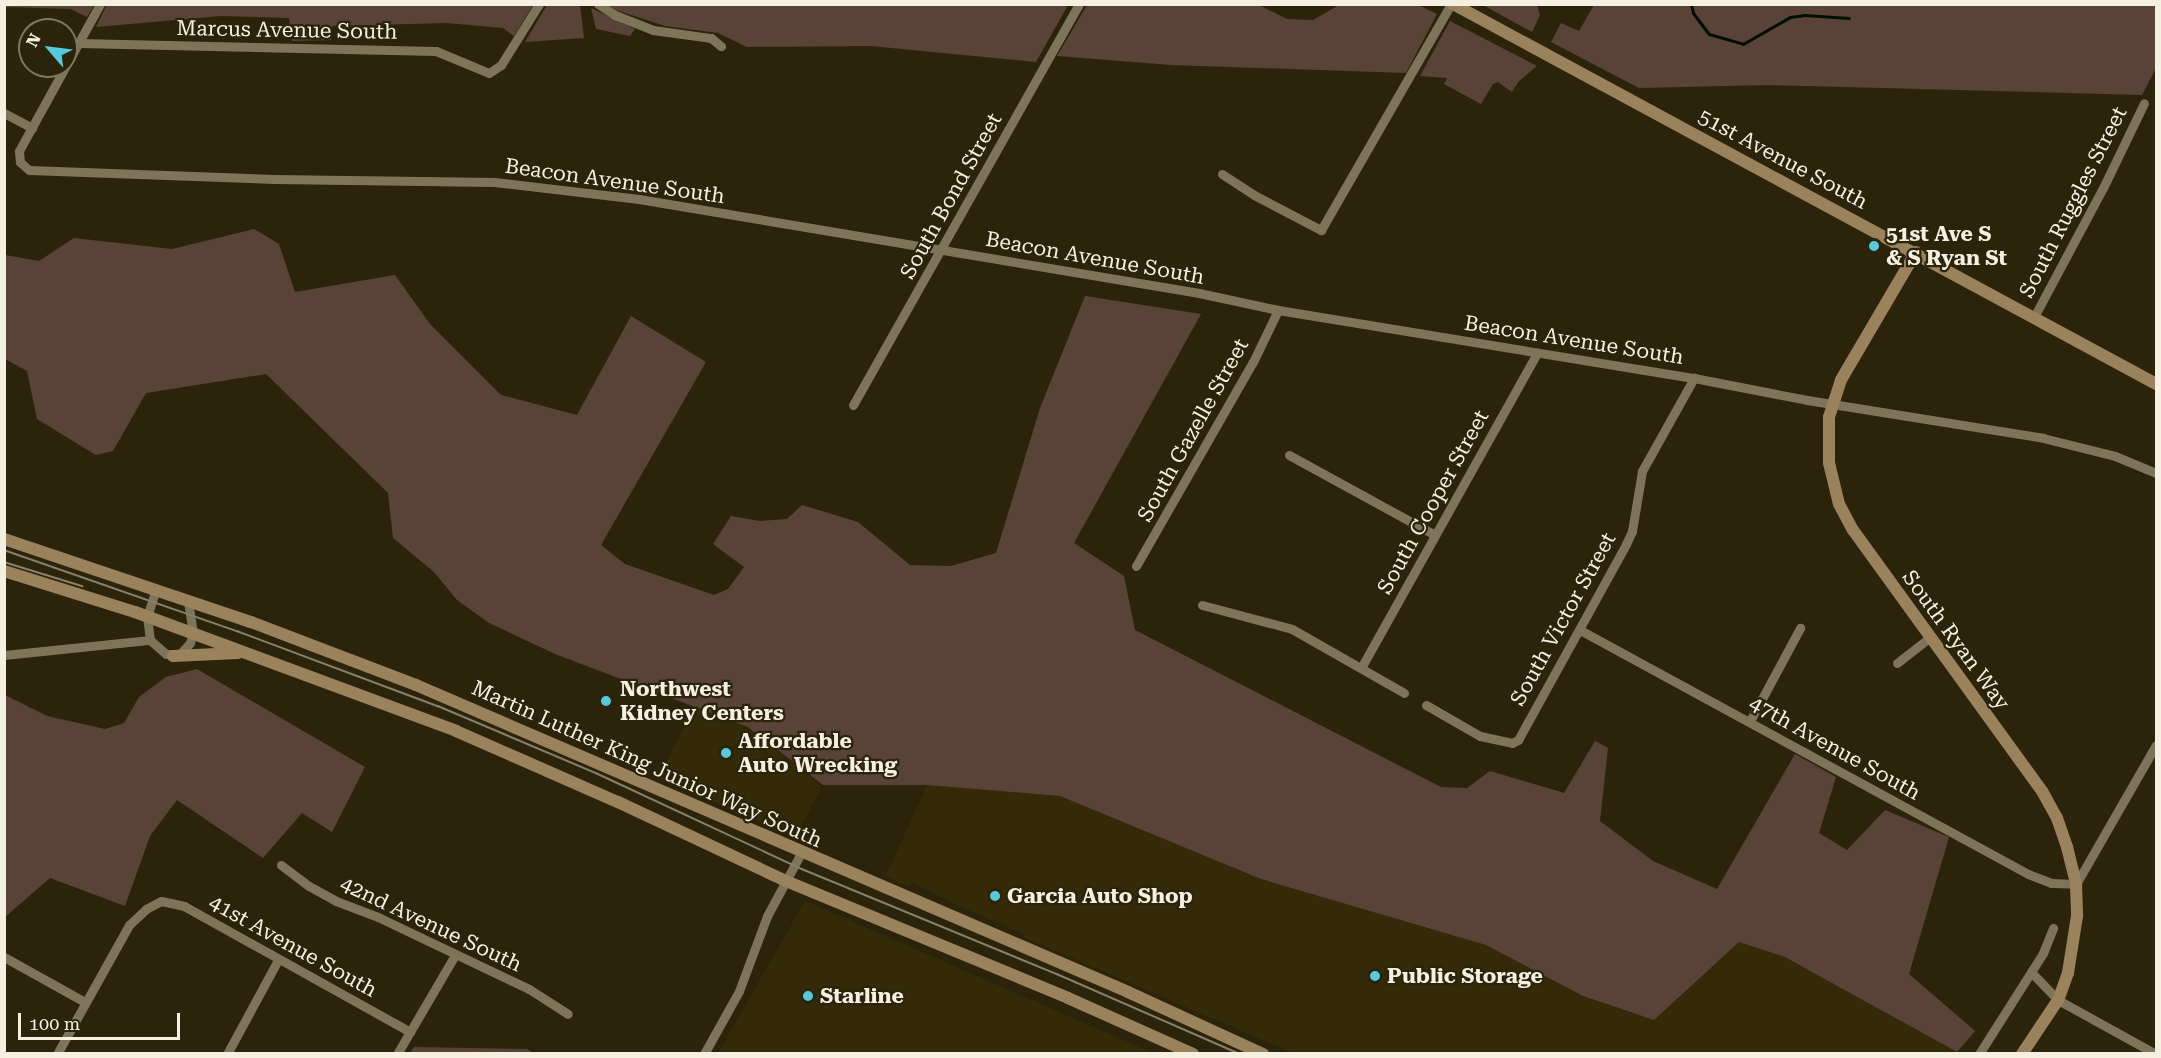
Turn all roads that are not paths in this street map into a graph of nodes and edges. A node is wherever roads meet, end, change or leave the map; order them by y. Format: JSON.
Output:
{"nodes":[{"id":1,"x":100,"y":4,"type":"edge"},
{"id":2,"x":539,"y":4,"type":"edge"},
{"id":3,"x":598,"y":4,"type":"edge"},
{"id":4,"x":1079,"y":4,"type":"edge"},
{"id":5,"x":1452,"y":4,"type":"edge"},
{"id":6,"x":79,"y":43,"type":"junction"},
{"id":7,"x":721,"y":46,"type":"dead end"},
{"id":8,"x":2144,"y":103,"type":"dead end"},
{"id":9,"x":4,"y":113,"type":"edge"},
{"id":10,"x":32,"y":128,"type":"junction"},
{"id":11,"x":1222,"y":174,"type":"dead end"},
{"id":12,"x":941,"y":251,"type":"junction"},
{"id":13,"x":1916,"y":252,"type":"junction"},
{"id":14,"x":1278,"y":310,"type":"junction"},
{"id":15,"x":2034,"y":317,"type":"junction"},
{"id":16,"x":1537,"y":353,"type":"junction"},
{"id":17,"x":1694,"y":378,"type":"junction"},
{"id":18,"x":2157,"y":384,"type":"edge"},
{"id":19,"x":853,"y":405,"type":"dead end"},
{"id":20,"x":1289,"y":455,"type":"dead end"},
{"id":21,"x":2157,"y":473,"type":"edge"},
{"id":22,"x":1434,"y":535,"type":"junction"},
{"id":23,"x":4,"y":539,"type":"edge"},
{"id":24,"x":1136,"y":566,"type":"dead end"},
{"id":25,"x":4,"y":571,"type":"edge"},
{"id":26,"x":156,"y":589,"type":"junction"},
{"id":27,"x":188,"y":600,"type":"junction"},
{"id":28,"x":1202,"y":605,"type":"dead end"},
{"id":29,"x":147,"y":616,"type":"junction"},
{"id":30,"x":1800,"y":628,"type":"dead end"},
{"id":31,"x":1580,"y":630,"type":"junction"},
{"id":32,"x":194,"y":633,"type":"junction"},
{"id":33,"x":1929,"y":638,"type":"junction"},
{"id":34,"x":150,"y":640,"type":"junction"},
{"id":35,"x":248,"y":653,"type":"junction"},
{"id":36,"x":4,"y":655,"type":"edge"},
{"id":37,"x":173,"y":656,"type":"junction"},
{"id":38,"x":1897,"y":663,"type":"dead end"},
{"id":39,"x":1361,"y":668,"type":"junction"},
{"id":40,"x":1404,"y":693,"type":"dead end"},
{"id":41,"x":1426,"y":705,"type":"dead end"},
{"id":42,"x":1750,"y":721,"type":"junction"},
{"id":43,"x":2157,"y":745,"type":"edge"},
{"id":44,"x":801,"y":854,"type":"junction"},
{"id":45,"x":281,"y":865,"type":"dead end"},
{"id":46,"x":786,"y":881,"type":"junction"},
{"id":47,"x":2076,"y":884,"type":"junction"},
{"id":48,"x":2053,"y":928,"type":"dead end"},
{"id":49,"x":455,"y":955,"type":"junction"},
{"id":50,"x":4,"y":957,"type":"edge"},
{"id":51,"x":278,"y":960,"type":"junction"},
{"id":52,"x":2031,"y":972,"type":"junction"},
{"id":53,"x":2058,"y":1000,"type":"junction"},
{"id":54,"x":85,"y":1002,"type":"junction"},
{"id":55,"x":568,"y":1014,"type":"dead end"},
{"id":56,"x":410,"y":1032,"type":"junction"},
{"id":57,"x":57,"y":1053,"type":"edge"},
{"id":58,"x":227,"y":1053,"type":"edge"},
{"id":59,"x":397,"y":1053,"type":"edge"},
{"id":60,"x":704,"y":1053,"type":"edge"},
{"id":61,"x":1193,"y":1053,"type":"edge"},
{"id":62,"x":1263,"y":1053,"type":"edge"},
{"id":63,"x":1979,"y":1053,"type":"edge"},
{"id":64,"x":2022,"y":1053,"type":"edge"},
{"id":65,"x":2156,"y":1053,"type":"edge"}],
"edges":[{"from":1,"to":6,"type":"street"},
{"from":2,"to":6,"type":"street","name":"Marcus Avenue South"},
{"from":3,"to":7,"type":"street"},
{"from":4,"to":12,"type":"street","name":"South Bond Street"},
{"from":5,"to":11,"type":"street"},
{"from":5,"to":13,"type":"main road","name":"51st Avenue South"},
{"from":6,"to":10,"type":"street"},
{"from":8,"to":15,"type":"street","name":"South Ruggles Street"},
{"from":9,"to":10,"type":"street"},
{"from":10,"to":12,"type":"street","name":"Beacon Avenue South"},
{"from":12,"to":14,"type":"street","name":"Beacon Avenue South"},
{"from":12,"to":19,"type":"street","name":"South Bond Street"},
{"from":13,"to":15,"type":"main road","name":"51st Avenue South"},
{"from":13,"to":33,"type":"main road","name":"South Ryan Way"},
{"from":14,"to":16,"type":"street","name":"Beacon Avenue South"},
{"from":14,"to":24,"type":"street","name":"South Gazelle Street"},
{"from":15,"to":18,"type":"main road","name":"51st Avenue South"},
{"from":16,"to":17,"type":"street","name":"Beacon Avenue South"},
{"from":16,"to":22,"type":"street","name":"South Cooper Street"},
{"from":17,"to":21,"type":"street","name":"Beacon Avenue South"},
{"from":17,"to":31,"type":"street","name":"South Victor Street"},
{"from":20,"to":22,"type":"street"},
{"from":22,"to":39,"type":"street","name":"South Cooper Street"},
{"from":23,"to":26,"type":"main road","name":"Martin Luther King Junior Way South"},
{"from":25,"to":29,"type":"main road"},
{"from":26,"to":27,"type":"main road","name":"Martin Luther King Junior Way South"},
{"from":26,"to":29,"type":"street"},
{"from":27,"to":32,"type":"street"},
{"from":27,"to":44,"type":"main road","name":"Martin Luther King Junior Way South"},
{"from":28,"to":39,"type":"street"},
{"from":29,"to":32,"type":"main road"},
{"from":29,"to":34,"type":"street"},
{"from":30,"to":42,"type":"street"},
{"from":31,"to":41,"type":"street","name":"South Victor Street"},
{"from":31,"to":42,"type":"street","name":"47th Avenue South"},
{"from":32,"to":35,"type":"main road"},
{"from":32,"to":37,"type":"street"},
{"from":33,"to":38,"type":"street"},
{"from":33,"to":47,"type":"main road","name":"South Ryan Way"},
{"from":34,"to":36,"type":"street"},
{"from":34,"to":37,"type":"street"},
{"from":35,"to":37,"type":"main road"},
{"from":35,"to":46,"type":"main road"},
{"from":39,"to":40,"type":"street"},
{"from":42,"to":47,"type":"street","name":"47th Avenue South"},
{"from":43,"to":47,"type":"street"},
{"from":44,"to":46,"type":"street"},
{"from":44,"to":62,"type":"main road","name":"Martin Luther King Junior Way South"},
{"from":45,"to":49,"type":"street","name":"42nd Avenue South"},
{"from":46,"to":60,"type":"street"},
{"from":46,"to":61,"type":"main road"},
{"from":47,"to":53,"type":"main road","name":"South Ryan Way"},
{"from":48,"to":52,"type":"street"},
{"from":49,"to":55,"type":"street","name":"42nd Avenue South"},
{"from":49,"to":56,"type":"street"},
{"from":50,"to":54,"type":"street"},
{"from":51,"to":54,"type":"street","name":"41st Avenue South"},
{"from":51,"to":56,"type":"street","name":"41st Avenue South"},
{"from":51,"to":58,"type":"street"},
{"from":52,"to":53,"type":"street"},
{"from":52,"to":63,"type":"street"},
{"from":53,"to":64,"type":"main road","name":"South Ryan Way"},
{"from":53,"to":65,"type":"street"},
{"from":54,"to":57,"type":"street"},
{"from":56,"to":59,"type":"street"}]}
